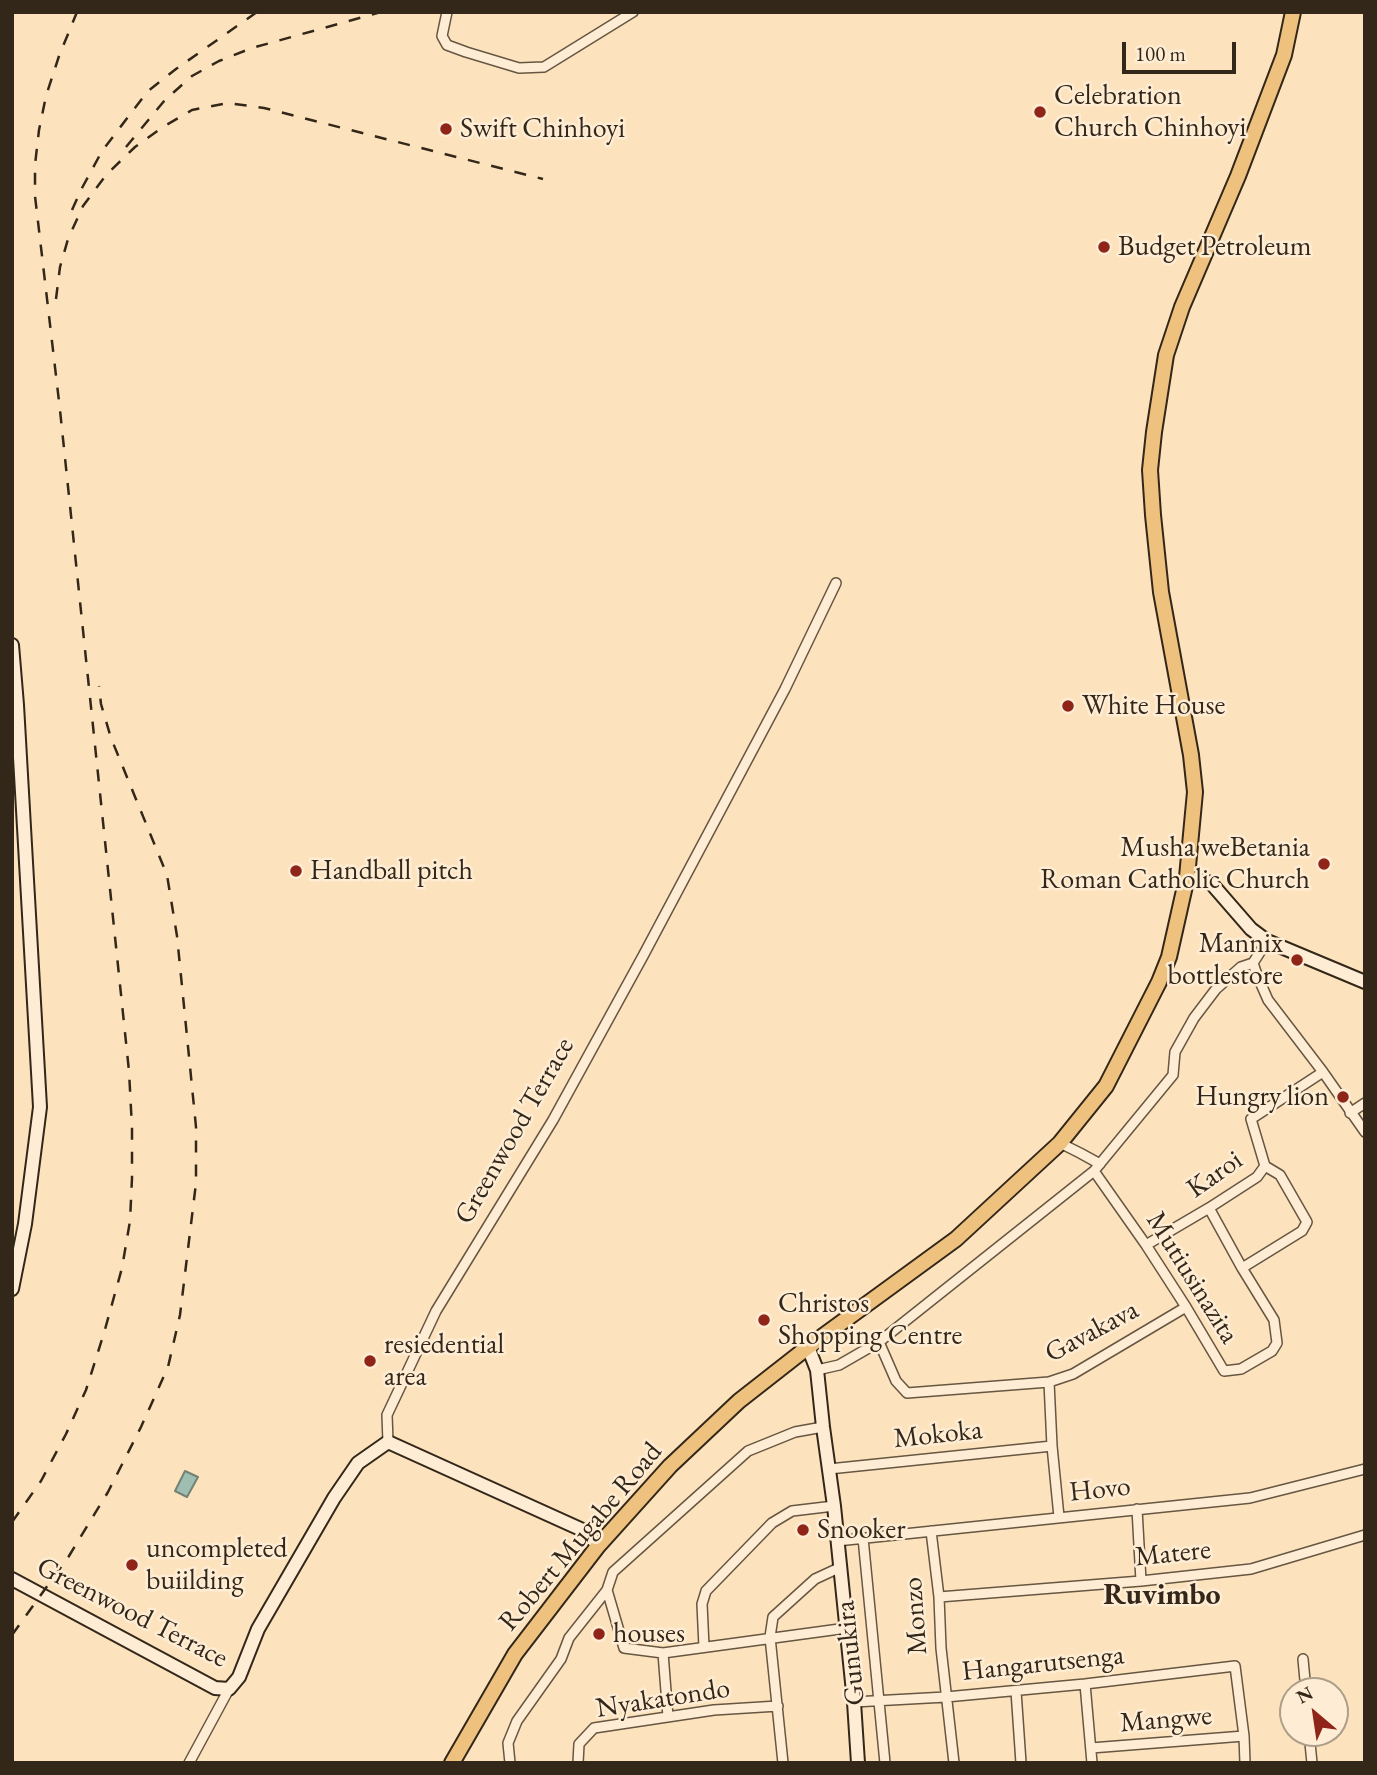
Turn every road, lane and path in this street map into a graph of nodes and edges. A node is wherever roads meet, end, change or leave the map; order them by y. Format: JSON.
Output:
{"nodes":[{"id":1,"x":447,"y":12,"type":"edge"},
{"id":2,"x":633,"y":12,"type":"edge"},
{"id":3,"x":1293,"y":12,"type":"edge"},
{"id":4,"x":836,"y":583,"type":"dead end"},
{"id":5,"x":12,"y":645,"type":"edge"},
{"id":6,"x":1187,"y":877,"type":"junction"},
{"id":7,"x":1267,"y":942,"type":"junction"},
{"id":8,"x":1253,"y":963,"type":"junction"},
{"id":9,"x":1365,"y":982,"type":"edge"},
{"id":10,"x":1323,"y":1072,"type":"junction"},
{"id":11,"x":1365,"y":1103,"type":"edge"},
{"id":12,"x":1350,"y":1113,"type":"junction"},
{"id":13,"x":1365,"y":1132,"type":"edge"},
{"id":14,"x":1060,"y":1143,"type":"junction"},
{"id":15,"x":1265,"y":1166,"type":"junction"},
{"id":16,"x":1097,"y":1167,"type":"junction"},
{"id":17,"x":1209,"y":1208,"type":"junction"},
{"id":18,"x":19,"y":1223,"type":"edge"},
{"id":19,"x":1146,"y":1245,"type":"junction"},
{"id":20,"x":1242,"y":1268,"type":"junction"},
{"id":21,"x":12,"y":1289,"type":"edge"},
{"id":22,"x":1186,"y":1307,"type":"junction"},
{"id":23,"x":879,"y":1342,"type":"junction"},
{"id":24,"x":808,"y":1347,"type":"junction"},
{"id":25,"x":817,"y":1370,"type":"junction"},
{"id":26,"x":1049,"y":1381,"type":"junction"},
{"id":27,"x":823,"y":1427,"type":"junction"},
{"id":28,"x":388,"y":1442,"type":"junction"},
{"id":29,"x":1052,"y":1446,"type":"junction"},
{"id":30,"x":829,"y":1469,"type":"junction"},
{"id":31,"x":1364,"y":1473,"type":"edge"},
{"id":32,"x":834,"y":1506,"type":"junction"},
{"id":33,"x":1137,"y":1509,"type":"junction"},
{"id":34,"x":1059,"y":1517,"type":"junction"},
{"id":35,"x":931,"y":1531,"type":"junction"},
{"id":36,"x":1365,"y":1535,"type":"edge"},
{"id":37,"x":863,"y":1538,"type":"junction"},
{"id":38,"x":837,"y":1541,"type":"junction"},
{"id":39,"x":598,"y":1546,"type":"junction"},
{"id":40,"x":841,"y":1567,"type":"junction"},
{"id":41,"x":12,"y":1579,"type":"edge"},
{"id":42,"x":1141,"y":1581,"type":"junction"},
{"id":43,"x":607,"y":1590,"type":"junction"},
{"id":44,"x":939,"y":1597,"type":"junction"},
{"id":45,"x":847,"y":1628,"type":"junction"},
{"id":46,"x":770,"y":1637,"type":"junction"},
{"id":47,"x":704,"y":1647,"type":"junction"},
{"id":48,"x":663,"y":1653,"type":"junction"},
{"id":49,"x":1303,"y":1659,"type":"dead end"},
{"id":50,"x":1305,"y":1677,"type":"edge"},
{"id":51,"x":1085,"y":1684,"type":"junction"},
{"id":52,"x":229,"y":1689,"type":"junction"},
{"id":53,"x":1016,"y":1691,"type":"junction"},
{"id":54,"x":946,"y":1697,"type":"junction"},
{"id":55,"x":879,"y":1700,"type":"junction"},
{"id":56,"x":854,"y":1702,"type":"junction"},
{"id":57,"x":778,"y":1706,"type":"junction"},
{"id":58,"x":668,"y":1717,"type":"junction"},
{"id":59,"x":1244,"y":1736,"type":"junction"},
{"id":60,"x":1091,"y":1748,"type":"junction"},
{"id":61,"x":189,"y":1763,"type":"edge"},
{"id":62,"x":452,"y":1763,"type":"edge"},
{"id":63,"x":510,"y":1763,"type":"edge"},
{"id":64,"x":578,"y":1763,"type":"edge"},
{"id":65,"x":783,"y":1763,"type":"edge"},
{"id":66,"x":858,"y":1763,"type":"edge"},
{"id":67,"x":885,"y":1763,"type":"edge"},
{"id":68,"x":954,"y":1763,"type":"edge"},
{"id":69,"x":1021,"y":1763,"type":"edge"},
{"id":70,"x":1092,"y":1763,"type":"edge"},
{"id":71,"x":1245,"y":1763,"type":"edge"}],
"edges":[{"from":1,"to":2,"type":"street"},
{"from":3,"to":6,"type":"main road","name":"Robert Mugabe Road"},
{"from":4,"to":28,"type":"street","name":"Greenwood Terrace"},
{"from":5,"to":18,"type":"street"},
{"from":6,"to":7,"type":"street"},
{"from":6,"to":14,"type":"main road","name":"Robert Mugabe Road"},
{"from":7,"to":8,"type":"street"},
{"from":7,"to":9,"type":"street"},
{"from":8,"to":10,"type":"street"},
{"from":8,"to":16,"type":"street"},
{"from":10,"to":12,"type":"street"},
{"from":10,"to":15,"type":"street","name":"Karoi"},
{"from":11,"to":12,"type":"street"},
{"from":12,"to":13,"type":"street"},
{"from":14,"to":16,"type":"street"},
{"from":14,"to":24,"type":"main road","name":"Robert Mugabe Road"},
{"from":15,"to":17,"type":"street","name":"Karoi"},
{"from":15,"to":20,"type":"street"},
{"from":16,"to":19,"type":"street","name":"Mutiusinazita"},
{"from":16,"to":23,"type":"street"},
{"from":17,"to":19,"type":"street","name":"Karoi"},
{"from":17,"to":20,"type":"street","name":"Mutiusinazita"},
{"from":18,"to":21,"type":"street"},
{"from":19,"to":22,"type":"street","name":"Mutiusinazita"},
{"from":20,"to":22,"type":"street","name":"Mutiusinazita"},
{"from":22,"to":26,"type":"street","name":"Gavakava"},
{"from":23,"to":25,"type":"street"},
{"from":23,"to":26,"type":"street","name":"Gavakava"},
{"from":24,"to":25,"type":"street"},
{"from":24,"to":39,"type":"main road","name":"Robert Mugabe Road"},
{"from":25,"to":27,"type":"street"},
{"from":26,"to":29,"type":"street"},
{"from":27,"to":30,"type":"street"},
{"from":27,"to":43,"type":"street"},
{"from":28,"to":39,"type":"street"},
{"from":28,"to":52,"type":"street","name":"Greenwood Terrace"},
{"from":29,"to":30,"type":"street","name":"Mokoka"},
{"from":29,"to":34,"type":"street"},
{"from":30,"to":32,"type":"street"},
{"from":31,"to":33,"type":"street","name":"Hovo"},
{"from":32,"to":38,"type":"street"},
{"from":32,"to":47,"type":"street"},
{"from":33,"to":34,"type":"street","name":"Hovo"},
{"from":33,"to":42,"type":"street"},
{"from":34,"to":35,"type":"street","name":"Hovo"},
{"from":35,"to":37,"type":"street","name":"Hovo"},
{"from":35,"to":44,"type":"street","name":"Monzo"},
{"from":36,"to":42,"type":"street","name":"Matere"},
{"from":37,"to":38,"type":"street","name":"Hovo"},
{"from":37,"to":55,"type":"street","name":"Gunukira"},
{"from":38,"to":40,"type":"street"},
{"from":39,"to":62,"type":"main road","name":"Robert Mugabe Road"},
{"from":40,"to":45,"type":"street"},
{"from":40,"to":46,"type":"street"},
{"from":41,"to":52,"type":"street","name":"Greenwood Terrace"},
{"from":42,"to":44,"type":"street","name":"Matere"},
{"from":43,"to":48,"type":"street"},
{"from":43,"to":63,"type":"street"},
{"from":44,"to":54,"type":"street","name":"Monzo"},
{"from":45,"to":46,"type":"street"},
{"from":45,"to":56,"type":"street"},
{"from":46,"to":47,"type":"street"},
{"from":46,"to":57,"type":"street"},
{"from":47,"to":48,"type":"street"},
{"from":48,"to":58,"type":"street"},
{"from":49,"to":50,"type":"street"},
{"from":51,"to":53,"type":"street","name":"Hangarutsenga"},
{"from":51,"to":59,"type":"street","name":"Hangarutsenga"},
{"from":51,"to":60,"type":"street"},
{"from":52,"to":61,"type":"street","name":"Greenwood Terrace"},
{"from":53,"to":54,"type":"street","name":"Hangarutsenga"},
{"from":53,"to":69,"type":"street"},
{"from":54,"to":55,"type":"street","name":"Hangarutsenga"},
{"from":54,"to":68,"type":"street","name":"Monzo"},
{"from":55,"to":56,"type":"street","name":"Hangarutsenga"},
{"from":55,"to":67,"type":"street","name":"Gunukira"},
{"from":56,"to":66,"type":"street"},
{"from":57,"to":58,"type":"street","name":"Nyakatondo"},
{"from":57,"to":65,"type":"street"},
{"from":58,"to":64,"type":"street","name":"Nyakatondo"},
{"from":59,"to":60,"type":"street","name":"Mangwe"},
{"from":59,"to":71,"type":"street"},
{"from":60,"to":70,"type":"street"}]}
